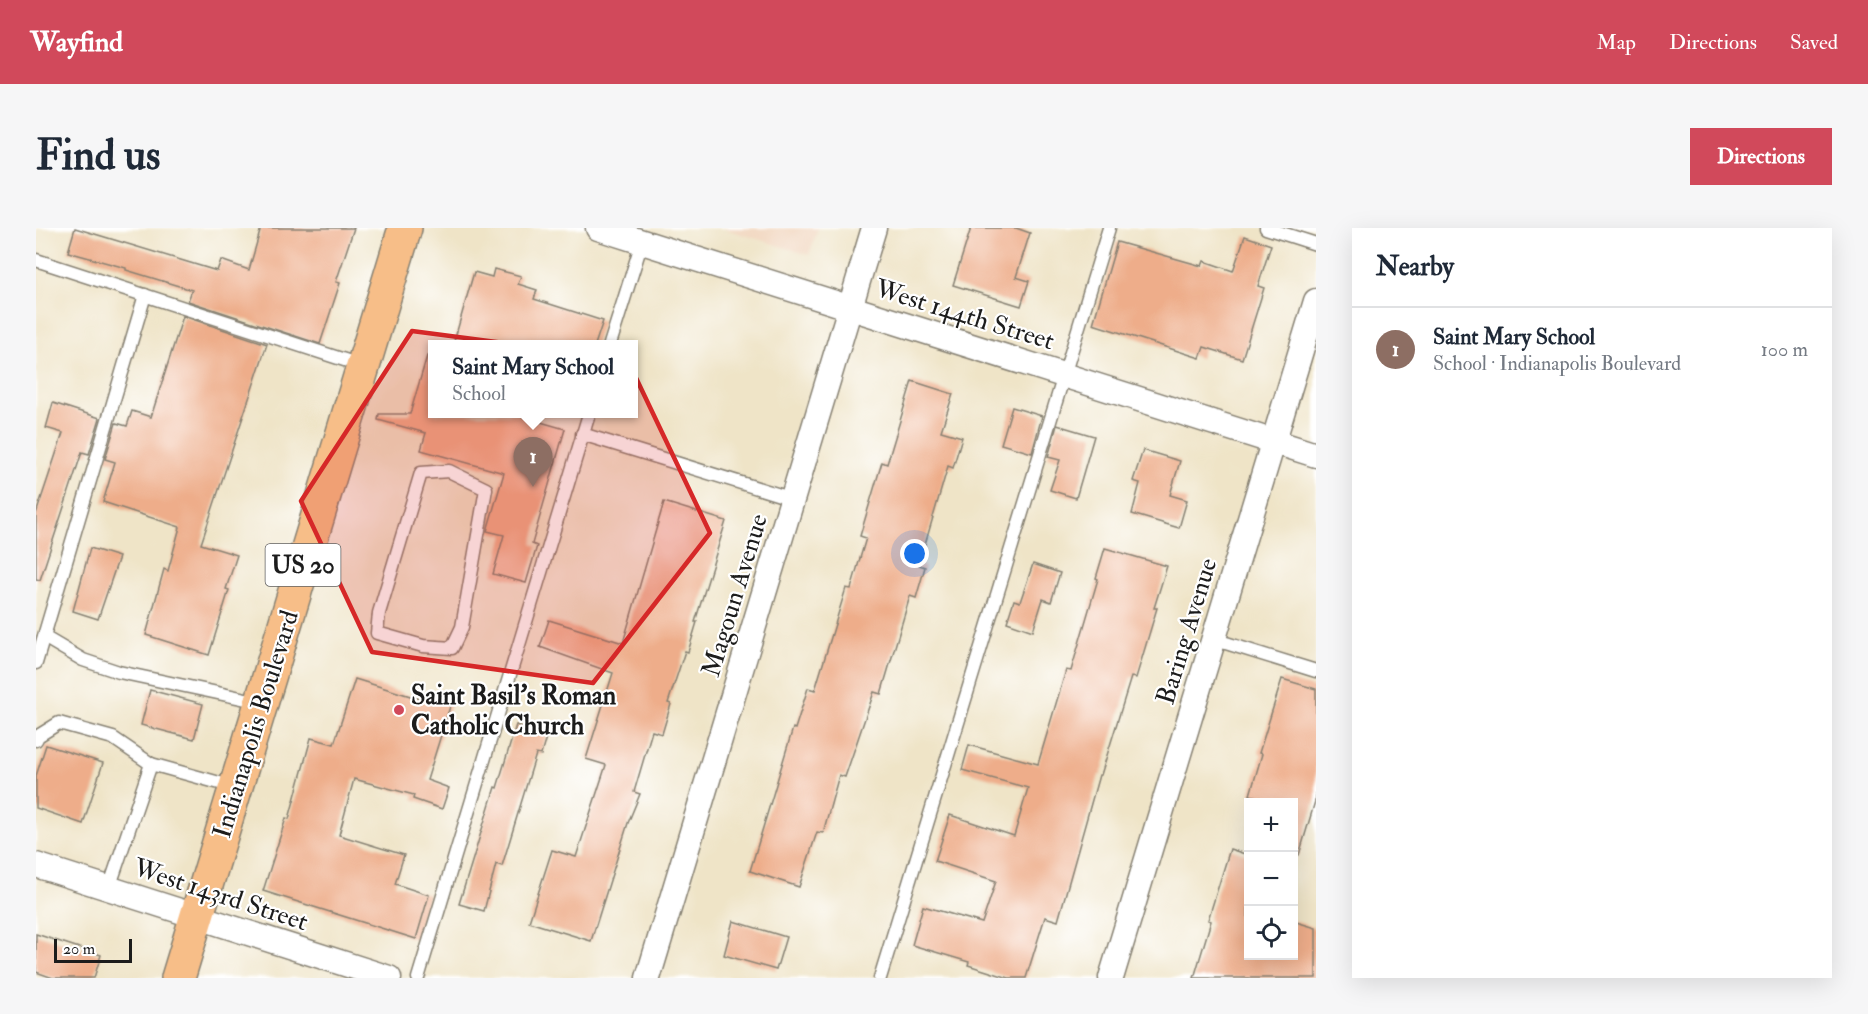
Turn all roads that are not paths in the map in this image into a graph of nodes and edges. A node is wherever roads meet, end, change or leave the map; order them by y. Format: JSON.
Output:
{"nodes":[{"id":1,"x":405,"y":228,"type":"edge"},
{"id":2,"x":598,"y":228,"type":"edge"},
{"id":3,"x":874,"y":228,"type":"edge"},
{"id":4,"x":1109,"y":228,"type":"edge"},
{"id":5,"x":1266,"y":228,"type":"edge"},
{"id":6,"x":642,"y":242,"type":"junction"},
{"id":7,"x":1316,"y":244,"type":"edge"},
{"id":8,"x":36,"y":260,"type":"edge"},
{"id":9,"x":145,"y":295,"type":"junction"},
{"id":10,"x":1316,"y":301,"type":"edge"},
{"id":11,"x":850,"y":308,"type":"junction"},
{"id":12,"x":612,"y":340,"type":"edge"},
{"id":13,"x":363,"y":366,"type":"junction"},
{"id":14,"x":1064,"y":375,"type":"junction"},
{"id":15,"x":588,"y":418,"type":"edge"},
{"id":16,"x":582,"y":434,"type":"junction"},
{"id":17,"x":1273,"y":441,"type":"junction"},
{"id":18,"x":1316,"y":455,"type":"edge"},
{"id":19,"x":793,"y":499,"type":"junction"},
{"id":20,"x":462,"y":627,"type":"joint"},
{"id":21,"x":44,"y":637,"type":"junction"},
{"id":22,"x":1213,"y":639,"type":"junction"},
{"id":23,"x":36,"y":663,"type":"edge"},
{"id":24,"x":1316,"y":671,"type":"edge"},
{"id":25,"x":261,"y":702,"type":"junction"},
{"id":26,"x":36,"y":740,"type":"edge"},
{"id":27,"x":151,"y":764,"type":"junction"},
{"id":28,"x":236,"y":787,"type":"junction"},
{"id":29,"x":36,"y":865,"type":"edge"},
{"id":30,"x":109,"y":888,"type":"junction"},
{"id":31,"x":197,"y":916,"type":"junction"},
{"id":32,"x":178,"y":978,"type":"edge"},
{"id":33,"x":389,"y":978,"type":"edge"},
{"id":34,"x":418,"y":978,"type":"edge"},
{"id":35,"x":648,"y":978,"type":"edge"},
{"id":36,"x":880,"y":978,"type":"edge"},
{"id":37,"x":1111,"y":978,"type":"edge"}],
"edges":[{"from":1,"to":13,"type":"main road","name":"Indianapolis Boulevard","number":"US 20"},
{"from":2,"to":6,"type":"street","name":"West 144th Street"},
{"from":3,"to":11,"type":"street","name":"Magoun Avenue"},
{"from":4,"to":14,"type":"lane"},
{"from":5,"to":7,"type":"lane"},
{"from":6,"to":11,"type":"street","name":"West 144th Street"},
{"from":6,"to":12,"type":"lane"},
{"from":8,"to":9,"type":"lane"},
{"from":9,"to":13,"type":"lane"},
{"from":9,"to":21,"type":"lane"},
{"from":10,"to":17,"type":"street","name":"Baring Avenue"},
{"from":11,"to":14,"type":"street","name":"West 144th Street"},
{"from":11,"to":19,"type":"street","name":"Magoun Avenue"},
{"from":13,"to":25,"type":"main road","name":"Indianapolis Boulevard","number":"US 20"},
{"from":14,"to":17,"type":"street","name":"West 144th Street"},
{"from":14,"to":36,"type":"lane"},
{"from":15,"to":16,"type":"lane"},
{"from":16,"to":19,"type":"lane"},
{"from":16,"to":34,"type":"lane"},
{"from":17,"to":18,"type":"street","name":"West 144th Street"},
{"from":17,"to":22,"type":"street","name":"Baring Avenue"},
{"from":19,"to":35,"type":"street","name":"Magoun Avenue"},
{"from":20,"to":20,"type":"lane"},
{"from":21,"to":23,"type":"lane"},
{"from":21,"to":25,"type":"lane"},
{"from":22,"to":24,"type":"lane"},
{"from":22,"to":37,"type":"street","name":"Baring Avenue"},
{"from":25,"to":28,"type":"main road","name":"Indianapolis Boulevard","number":"US 20"},
{"from":26,"to":27,"type":"lane"},
{"from":27,"to":28,"type":"lane"},
{"from":27,"to":30,"type":"lane"},
{"from":28,"to":31,"type":"main road","name":"Indianapolis Boulevard","number":"US 20"},
{"from":29,"to":30,"type":"street","name":"West 143rd Street"},
{"from":30,"to":31,"type":"street","name":"West 143rd Street"},
{"from":31,"to":32,"type":"main road","name":"Indianapolis Boulevard","number":"US 20"},
{"from":31,"to":33,"type":"street","name":"West 143rd Street"}]}
